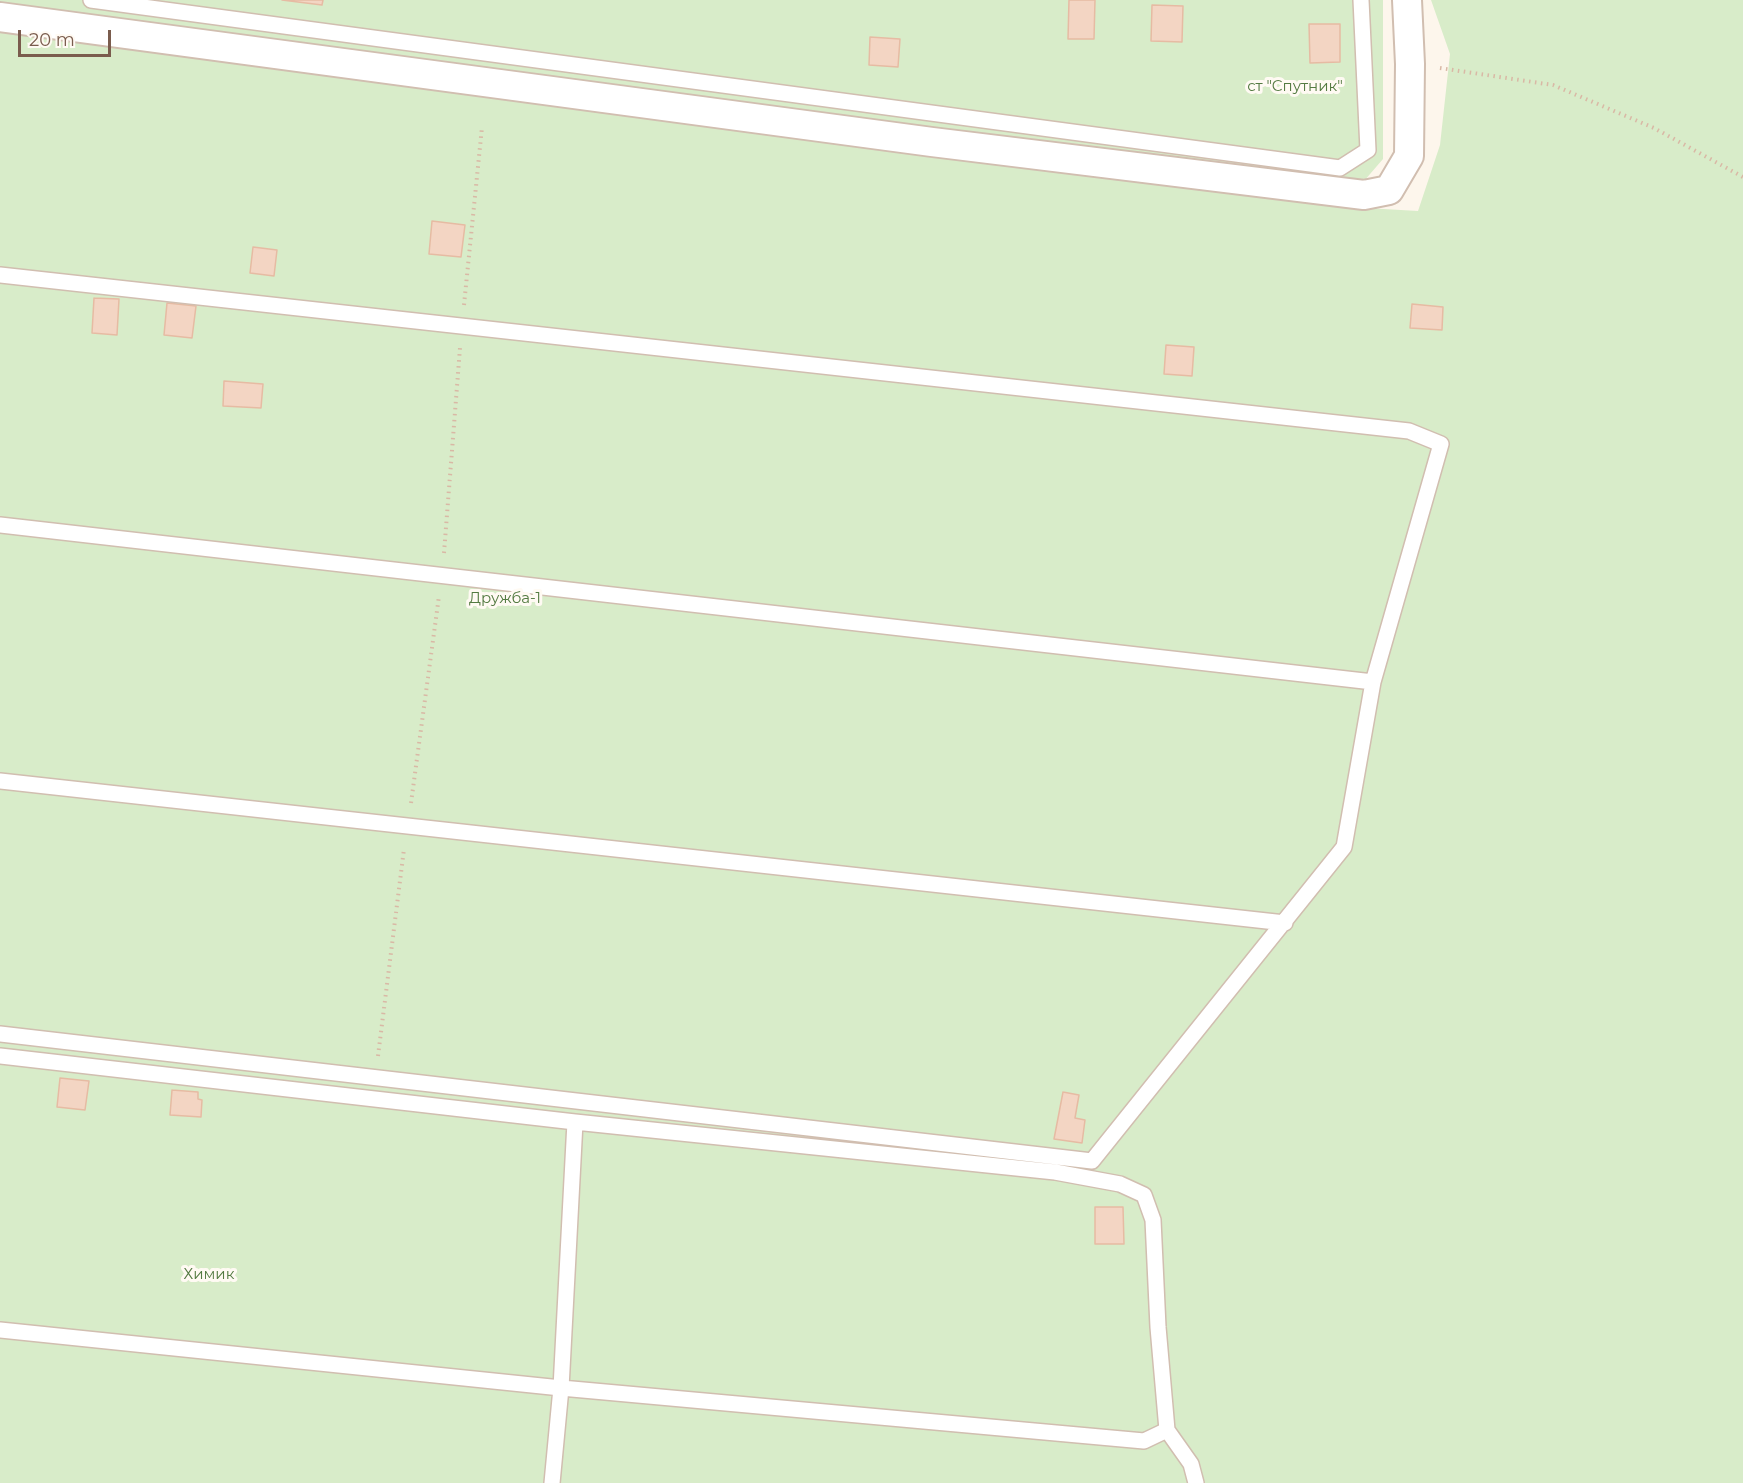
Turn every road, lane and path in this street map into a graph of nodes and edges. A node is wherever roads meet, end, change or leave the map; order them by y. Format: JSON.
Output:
{"nodes":[{"id":1,"x":91,"y":0,"type":"edge"},
{"id":2,"x":1361,"y":0,"type":"edge"},
{"id":3,"x":1407,"y":0,"type":"edge"},
{"id":4,"x":0,"y":17,"type":"edge"},
{"id":5,"x":1410,"y":64,"type":"junction"},
{"id":6,"x":482,"y":127,"type":"dead end"},
{"id":7,"x":1743,"y":177,"type":"edge"},
{"id":8,"x":0,"y":275,"type":"edge"},
{"id":9,"x":462,"y":326,"type":"junction"},
{"id":10,"x":0,"y":525,"type":"edge"},
{"id":11,"x":442,"y":575,"type":"junction"},
{"id":12,"x":1373,"y":682,"type":"junction"},
{"id":13,"x":0,"y":781,"type":"edge"},
{"id":14,"x":407,"y":827,"type":"junction"},
{"id":15,"x":1285,"y":923,"type":"junction"},
{"id":16,"x":0,"y":1034,"type":"edge"},
{"id":17,"x":0,"y":1056,"type":"edge"},
{"id":18,"x":375,"y":1077,"type":"junction"},
{"id":19,"x":575,"y":1122,"type":"junction"},
{"id":20,"x":0,"y":1330,"type":"edge"},
{"id":21,"x":561,"y":1388,"type":"junction"},
{"id":22,"x":1167,"y":1430,"type":"junction"},
{"id":23,"x":552,"y":1483,"type":"edge"},
{"id":24,"x":1196,"y":1483,"type":"edge"}],
"edges":[{"from":1,"to":2,"type":"lane"},
{"from":3,"to":5,"type":"street"},
{"from":4,"to":5,"type":"street"},
{"from":5,"to":7,"type":"path"},
{"from":6,"to":9,"type":"path"},
{"from":8,"to":9,"type":"lane"},
{"from":9,"to":11,"type":"path"},
{"from":9,"to":12,"type":"lane"},
{"from":10,"to":11,"type":"lane"},
{"from":11,"to":12,"type":"lane"},
{"from":11,"to":14,"type":"path"},
{"from":12,"to":15,"type":"lane"},
{"from":13,"to":14,"type":"lane"},
{"from":14,"to":15,"type":"lane"},
{"from":14,"to":18,"type":"path"},
{"from":15,"to":18,"type":"lane"},
{"from":16,"to":18,"type":"lane"},
{"from":17,"to":19,"type":"lane"},
{"from":19,"to":21,"type":"lane"},
{"from":19,"to":22,"type":"lane"},
{"from":20,"to":21,"type":"lane"},
{"from":21,"to":22,"type":"lane"},
{"from":21,"to":23,"type":"lane"},
{"from":22,"to":24,"type":"lane"}]}
